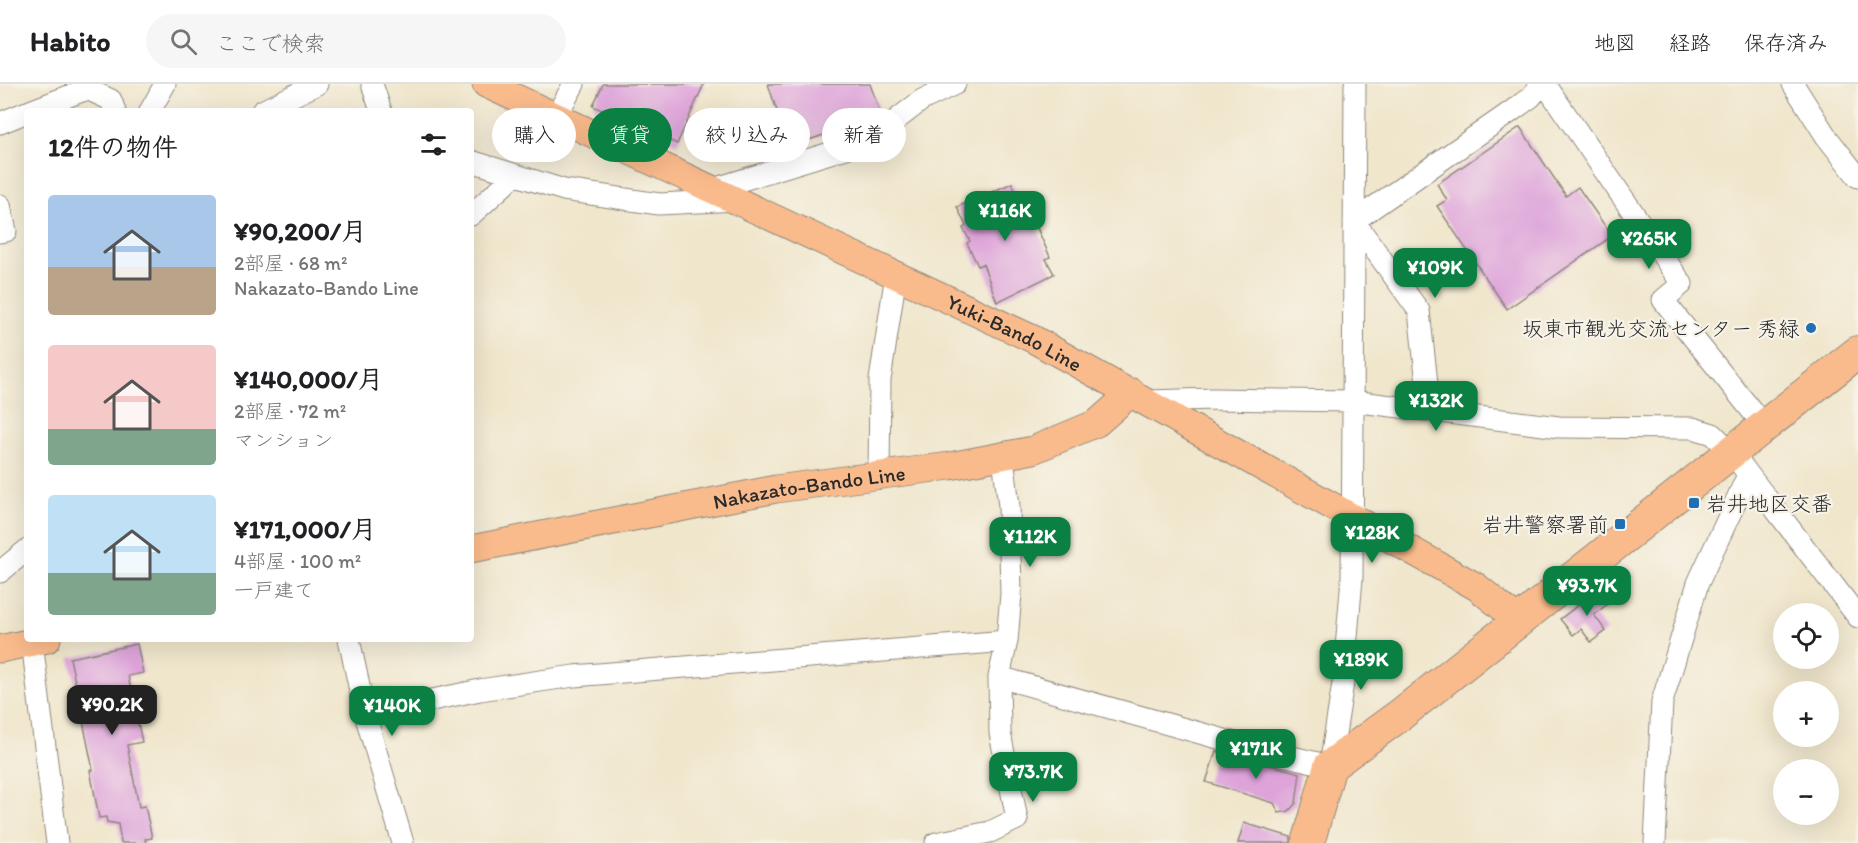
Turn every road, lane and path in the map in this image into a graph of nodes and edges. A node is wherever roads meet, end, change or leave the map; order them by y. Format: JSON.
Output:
{"nodes":[{"id":1,"x":165,"y":84,"type":"edge"},
{"id":2,"x":318,"y":84,"type":"edge"},
{"id":3,"x":372,"y":84,"type":"edge"},
{"id":4,"x":486,"y":84,"type":"edge"},
{"id":5,"x":574,"y":84,"type":"edge"},
{"id":6,"x":955,"y":84,"type":"edge"},
{"id":7,"x":1355,"y":84,"type":"edge"},
{"id":8,"x":1544,"y":84,"type":"edge"},
{"id":9,"x":1793,"y":84,"type":"edge"},
{"id":10,"x":38,"y":108,"type":"edge"},
{"id":11,"x":114,"y":108,"type":"edge"},
{"id":12,"x":152,"y":108,"type":"edge"},
{"id":13,"x":268,"y":108,"type":"edge"},
{"id":14,"x":380,"y":108,"type":"edge"},
{"id":15,"x":538,"y":108,"type":"edge"},
{"id":16,"x":560,"y":108,"type":"edge"},
{"id":17,"x":24,"y":114,"type":"edge"},
{"id":18,"x":0,"y":123,"type":"edge"},
{"id":19,"x":576,"y":126,"type":"edge"},
{"id":20,"x":474,"y":162,"type":"edge"},
{"id":21,"x":515,"y":176,"type":"junction"},
{"id":22,"x":1858,"y":177,"type":"edge"},
{"id":23,"x":713,"y":189,"type":"junction"},
{"id":24,"x":738,"y":200,"type":"junction"},
{"id":25,"x":0,"y":205,"type":"edge"},
{"id":26,"x":474,"y":212,"type":"edge"},
{"id":27,"x":1353,"y":221,"type":"junction"},
{"id":28,"x":0,"y":232,"type":"edge"},
{"id":29,"x":896,"y":274,"type":"junction"},
{"id":30,"x":1858,"y":352,"type":"edge"},
{"id":31,"x":1140,"y":397,"type":"junction"},
{"id":32,"x":1352,"y":401,"type":"junction"},
{"id":33,"x":1430,"y":411,"type":"junction"},
{"id":34,"x":1764,"y":426,"type":"junction"},
{"id":35,"x":1003,"y":457,"type":"junction"},
{"id":36,"x":1740,"y":464,"type":"junction"},
{"id":37,"x":879,"y":475,"type":"junction"},
{"id":38,"x":1353,"y":516,"type":"junction"},
{"id":39,"x":474,"y":548,"type":"edge"},
{"id":40,"x":24,"y":552,"type":"edge"},
{"id":41,"x":0,"y":572,"type":"edge"},
{"id":42,"x":1858,"y":617,"type":"edge"},
{"id":43,"x":1519,"y":621,"type":"junction"},
{"id":44,"x":1007,"y":641,"type":"junction"},
{"id":45,"x":35,"y":642,"type":"edge"},
{"id":46,"x":40,"y":642,"type":"edge"},
{"id":47,"x":350,"y":642,"type":"edge"},
{"id":48,"x":0,"y":649,"type":"edge"},
{"id":49,"x":999,"y":677,"type":"junction"},
{"id":50,"x":364,"y":714,"type":"junction"},
{"id":51,"x":1330,"y":766,"type":"junction"},
{"id":52,"x":57,"y":843,"type":"edge"},
{"id":53,"x":403,"y":843,"type":"edge"},
{"id":54,"x":936,"y":843,"type":"edge"},
{"id":55,"x":1308,"y":843,"type":"edge"},
{"id":56,"x":1655,"y":843,"type":"edge"}],
"edges":[{"from":1,"to":12,"type":"street"},
{"from":2,"to":13,"type":"street"},
{"from":3,"to":14,"type":"street"},
{"from":4,"to":15,"type":"main road","name":"Yuki-Bando Line"},
{"from":5,"to":16,"type":"street"},
{"from":6,"to":23,"type":"street"},
{"from":7,"to":27,"type":"street"},
{"from":8,"to":27,"type":"street"},
{"from":8,"to":34,"type":"street"},
{"from":9,"to":22,"type":"street"},
{"from":10,"to":11,"type":"street"},
{"from":17,"to":18,"type":"street"},
{"from":19,"to":23,"type":"main road","name":"Yuki-Bando Line"},
{"from":20,"to":21,"type":"street"},
{"from":21,"to":24,"type":"street"},
{"from":21,"to":26,"type":"street"},
{"from":23,"to":24,"type":"main road","name":"Yuki-Bando Line"},
{"from":24,"to":29,"type":"main road","name":"Yuki-Bando Line"},
{"from":25,"to":28,"type":"street"},
{"from":27,"to":32,"type":"street"},
{"from":27,"to":33,"type":"street"},
{"from":29,"to":31,"type":"main road","name":"Yuki-Bando Line"},
{"from":29,"to":37,"type":"street"},
{"from":30,"to":34,"type":"highway"},
{"from":31,"to":32,"type":"street"},
{"from":31,"to":35,"type":"main road","name":"Nakazato-Bando Line"},
{"from":31,"to":38,"type":"main road","name":"Yuki-Bando Line"},
{"from":32,"to":33,"type":"street"},
{"from":32,"to":38,"type":"street"},
{"from":33,"to":36,"type":"street"},
{"from":34,"to":36,"type":"highway"},
{"from":35,"to":37,"type":"main road","name":"Nakazato-Bando Line"},
{"from":35,"to":44,"type":"street"},
{"from":36,"to":42,"type":"street"},
{"from":36,"to":43,"type":"highway"},
{"from":36,"to":56,"type":"street"},
{"from":37,"to":39,"type":"main road","name":"Nakazato-Bando Line"},
{"from":38,"to":43,"type":"main road","name":"Yuki-Bando Line"},
{"from":38,"to":51,"type":"street"},
{"from":40,"to":41,"type":"street"},
{"from":43,"to":51,"type":"highway"},
{"from":44,"to":49,"type":"street"},
{"from":44,"to":50,"type":"street"},
{"from":45,"to":48,"type":"main road"},
{"from":46,"to":52,"type":"street"},
{"from":47,"to":50,"type":"street"},
{"from":49,"to":51,"type":"street"},
{"from":49,"to":54,"type":"street"},
{"from":50,"to":53,"type":"street"},
{"from":51,"to":55,"type":"highway"}]}
